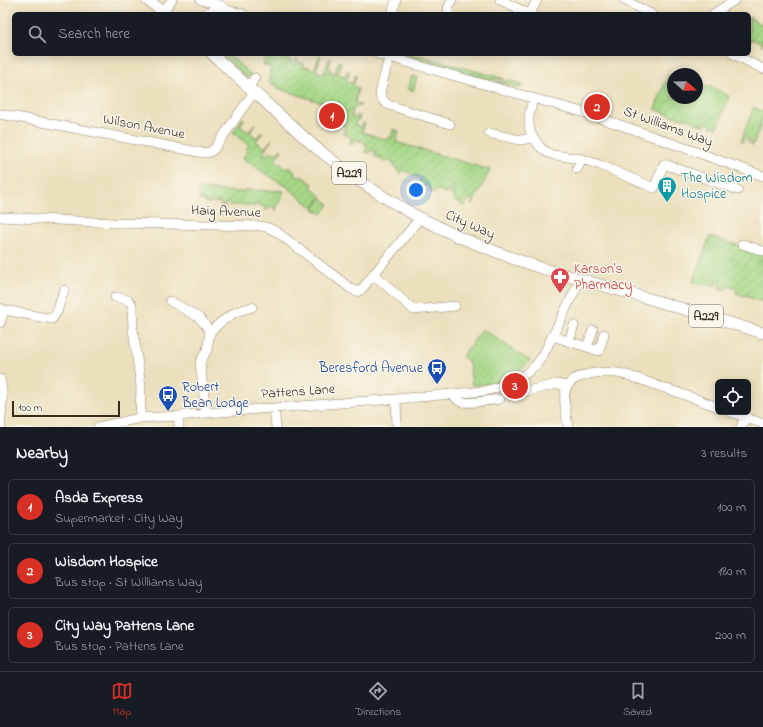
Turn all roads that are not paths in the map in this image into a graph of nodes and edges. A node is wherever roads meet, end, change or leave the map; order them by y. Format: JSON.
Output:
{"nodes":[{"id":1,"x":147,"y":0,"type":"edge"},
{"id":2,"x":172,"y":0,"type":"edge"},
{"id":3,"x":203,"y":0,"type":"edge"},
{"id":4,"x":396,"y":0,"type":"edge"},
{"id":5,"x":452,"y":0,"type":"edge"},
{"id":6,"x":500,"y":0,"type":"edge"},
{"id":7,"x":537,"y":0,"type":"edge"},
{"id":8,"x":624,"y":0,"type":"edge"},
{"id":9,"x":735,"y":0,"type":"edge"},
{"id":10,"x":636,"y":3,"type":"edge"},
{"id":11,"x":228,"y":11,"type":"edge"},
{"id":12,"x":164,"y":12,"type":"edge"},
{"id":13,"x":166,"y":12,"type":"edge"},
{"id":14,"x":206,"y":12,"type":"edge"},
{"id":15,"x":210,"y":12,"type":"edge"},
{"id":16,"x":393,"y":12,"type":"edge"},
{"id":17,"x":449,"y":12,"type":"edge"},
{"id":18,"x":526,"y":12,"type":"edge"},
{"id":19,"x":531,"y":12,"type":"edge"},
{"id":20,"x":649,"y":12,"type":"edge"},
{"id":21,"x":716,"y":12,"type":"edge"},
{"id":22,"x":214,"y":56,"type":"edge"},
{"id":23,"x":382,"y":56,"type":"edge"},
{"id":24,"x":386,"y":56,"type":"edge"},
{"id":25,"x":737,"y":56,"type":"edge"},
{"id":26,"x":763,"y":69,"type":"edge"},
{"id":27,"x":255,"y":78,"type":"dead end"},
{"id":28,"x":251,"y":90,"type":"junction"},
{"id":29,"x":533,"y":98,"type":"junction"},
{"id":30,"x":0,"y":114,"type":"edge"},
{"id":31,"x":450,"y":124,"type":"dead end"},
{"id":32,"x":489,"y":133,"type":"dead end"},
{"id":33,"x":533,"y":138,"type":"junction"},
{"id":34,"x":582,"y":159,"type":"junction"},
{"id":35,"x":577,"y":169,"type":"dead end"},
{"id":36,"x":763,"y":176,"type":"edge"},
{"id":37,"x":738,"y":190,"type":"dead end"},
{"id":38,"x":0,"y":217,"type":"edge"},
{"id":39,"x":420,"y":218,"type":"junction"},
{"id":40,"x":742,"y":244,"type":"dead end"},
{"id":41,"x":763,"y":251,"type":"edge"},
{"id":42,"x":373,"y":274,"type":"junction"},
{"id":43,"x":581,"y":279,"type":"junction"},
{"id":44,"x":64,"y":290,"type":"dead end"},
{"id":45,"x":115,"y":297,"type":"dead end"},
{"id":46,"x":170,"y":301,"type":"dead end"},
{"id":47,"x":455,"y":306,"type":"dead end"},
{"id":48,"x":252,"y":307,"type":"dead end"},
{"id":49,"x":2,"y":309,"type":"edge"},
{"id":50,"x":0,"y":323,"type":"edge"},
{"id":51,"x":574,"y":325,"type":"dead end"},
{"id":52,"x":592,"y":330,"type":"dead end"},
{"id":53,"x":210,"y":332,"type":"junction"},
{"id":54,"x":604,"y":334,"type":"dead end"},
{"id":55,"x":763,"y":334,"type":"edge"},
{"id":56,"x":552,"y":336,"type":"junction"},
{"id":57,"x":569,"y":342,"type":"junction"},
{"id":58,"x":587,"y":347,"type":"junction"},
{"id":59,"x":0,"y":379,"type":"edge"},
{"id":60,"x":567,"y":386,"type":"junction"},
{"id":61,"x":452,"y":394,"type":"junction"},
{"id":62,"x":511,"y":395,"type":"dead end"},
{"id":63,"x":396,"y":399,"type":"junction"},
{"id":64,"x":500,"y":399,"type":"dead end"},
{"id":65,"x":715,"y":406,"type":"edge"},
{"id":66,"x":274,"y":408,"type":"junction"},
{"id":67,"x":206,"y":413,"type":"junction"},
{"id":68,"x":739,"y":415,"type":"edge"},
{"id":69,"x":179,"y":416,"type":"junction"},
{"id":70,"x":745,"y":417,"type":"junction"},
{"id":71,"x":140,"y":418,"type":"junction"},
{"id":72,"x":763,"y":424,"type":"edge"},
{"id":73,"x":117,"y":425,"type":"edge"},
{"id":74,"x":1,"y":427,"type":"edge"},
{"id":75,"x":98,"y":427,"type":"edge"},
{"id":76,"x":180,"y":427,"type":"edge"},
{"id":77,"x":276,"y":427,"type":"edge"},
{"id":78,"x":397,"y":427,"type":"edge"},
{"id":79,"x":568,"y":427,"type":"edge"},
{"id":80,"x":742,"y":427,"type":"edge"}],
"edges":[{"from":1,"to":12,"type":"main road"},
{"from":2,"to":13,"type":"street"},
{"from":3,"to":11,"type":"street"},
{"from":3,"to":14,"type":"street"},
{"from":4,"to":16,"type":"street"},
{"from":5,"to":17,"type":"street"},
{"from":6,"to":18,"type":"street"},
{"from":7,"to":19,"type":"street"},
{"from":8,"to":10,"type":"street"},
{"from":9,"to":21,"type":"street"},
{"from":10,"to":20,"type":"street"},
{"from":11,"to":15,"type":"street"},
{"from":22,"to":28,"type":"main road","name":"City Way","number":"A229"},
{"from":23,"to":31,"type":"street"},
{"from":24,"to":29,"type":"street","name":"St Williams Way"},
{"from":25,"to":26,"type":"street"},
{"from":27,"to":28,"type":"street","name":"Wilson Avenue"},
{"from":28,"to":30,"type":"street","name":"Wilson Avenue"},
{"from":28,"to":39,"type":"main road","name":"City Way","number":"A229"},
{"from":29,"to":33,"type":"street"},
{"from":29,"to":36,"type":"street","name":"St Williams Way"},
{"from":32,"to":33,"type":"street"},
{"from":33,"to":34,"type":"street"},
{"from":34,"to":35,"type":"street"},
{"from":34,"to":37,"type":"street"},
{"from":38,"to":42,"type":"street","name":"Haig Avenue"},
{"from":39,"to":42,"type":"street","name":"Haig Avenue"},
{"from":39,"to":43,"type":"main road","name":"City Way","number":"A229"},
{"from":40,"to":41,"type":"street"},
{"from":42,"to":47,"type":"street"},
{"from":43,"to":55,"type":"main road","name":"City Way","number":"A229"},
{"from":43,"to":56,"type":"street","name":"Pattens Lane"},
{"from":44,"to":49,"type":"street"},
{"from":45,"to":71,"type":"street"},
{"from":46,"to":53,"type":"street"},
{"from":48,"to":53,"type":"street"},
{"from":49,"to":50,"type":"street"},
{"from":51,"to":57,"type":"street"},
{"from":52,"to":58,"type":"street"},
{"from":53,"to":67,"type":"street"},
{"from":54,"to":58,"type":"street"},
{"from":56,"to":57,"type":"street"},
{"from":56,"to":61,"type":"street","name":"Pattens Lane"},
{"from":57,"to":58,"type":"street"},
{"from":59,"to":74,"type":"street"},
{"from":60,"to":62,"type":"street"},
{"from":60,"to":65,"type":"street"},
{"from":60,"to":79,"type":"street"},
{"from":61,"to":63,"type":"street","name":"Pattens Lane"},
{"from":61,"to":64,"type":"street","name":"Pattens Lane"},
{"from":63,"to":66,"type":"street","name":"Pattens Lane"},
{"from":63,"to":78,"type":"street"},
{"from":66,"to":67,"type":"street","name":"Pattens Lane"},
{"from":66,"to":77,"type":"street"},
{"from":67,"to":69,"type":"street","name":"Pattens Lane"},
{"from":68,"to":70,"type":"street"},
{"from":69,"to":71,"type":"street","name":"Pattens Lane"},
{"from":69,"to":76,"type":"street"},
{"from":70,"to":72,"type":"street"},
{"from":70,"to":80,"type":"street"},
{"from":71,"to":73,"type":"street","name":"Pattens Lane"},
{"from":73,"to":75,"type":"street","name":"Pattens Lane"}]}
